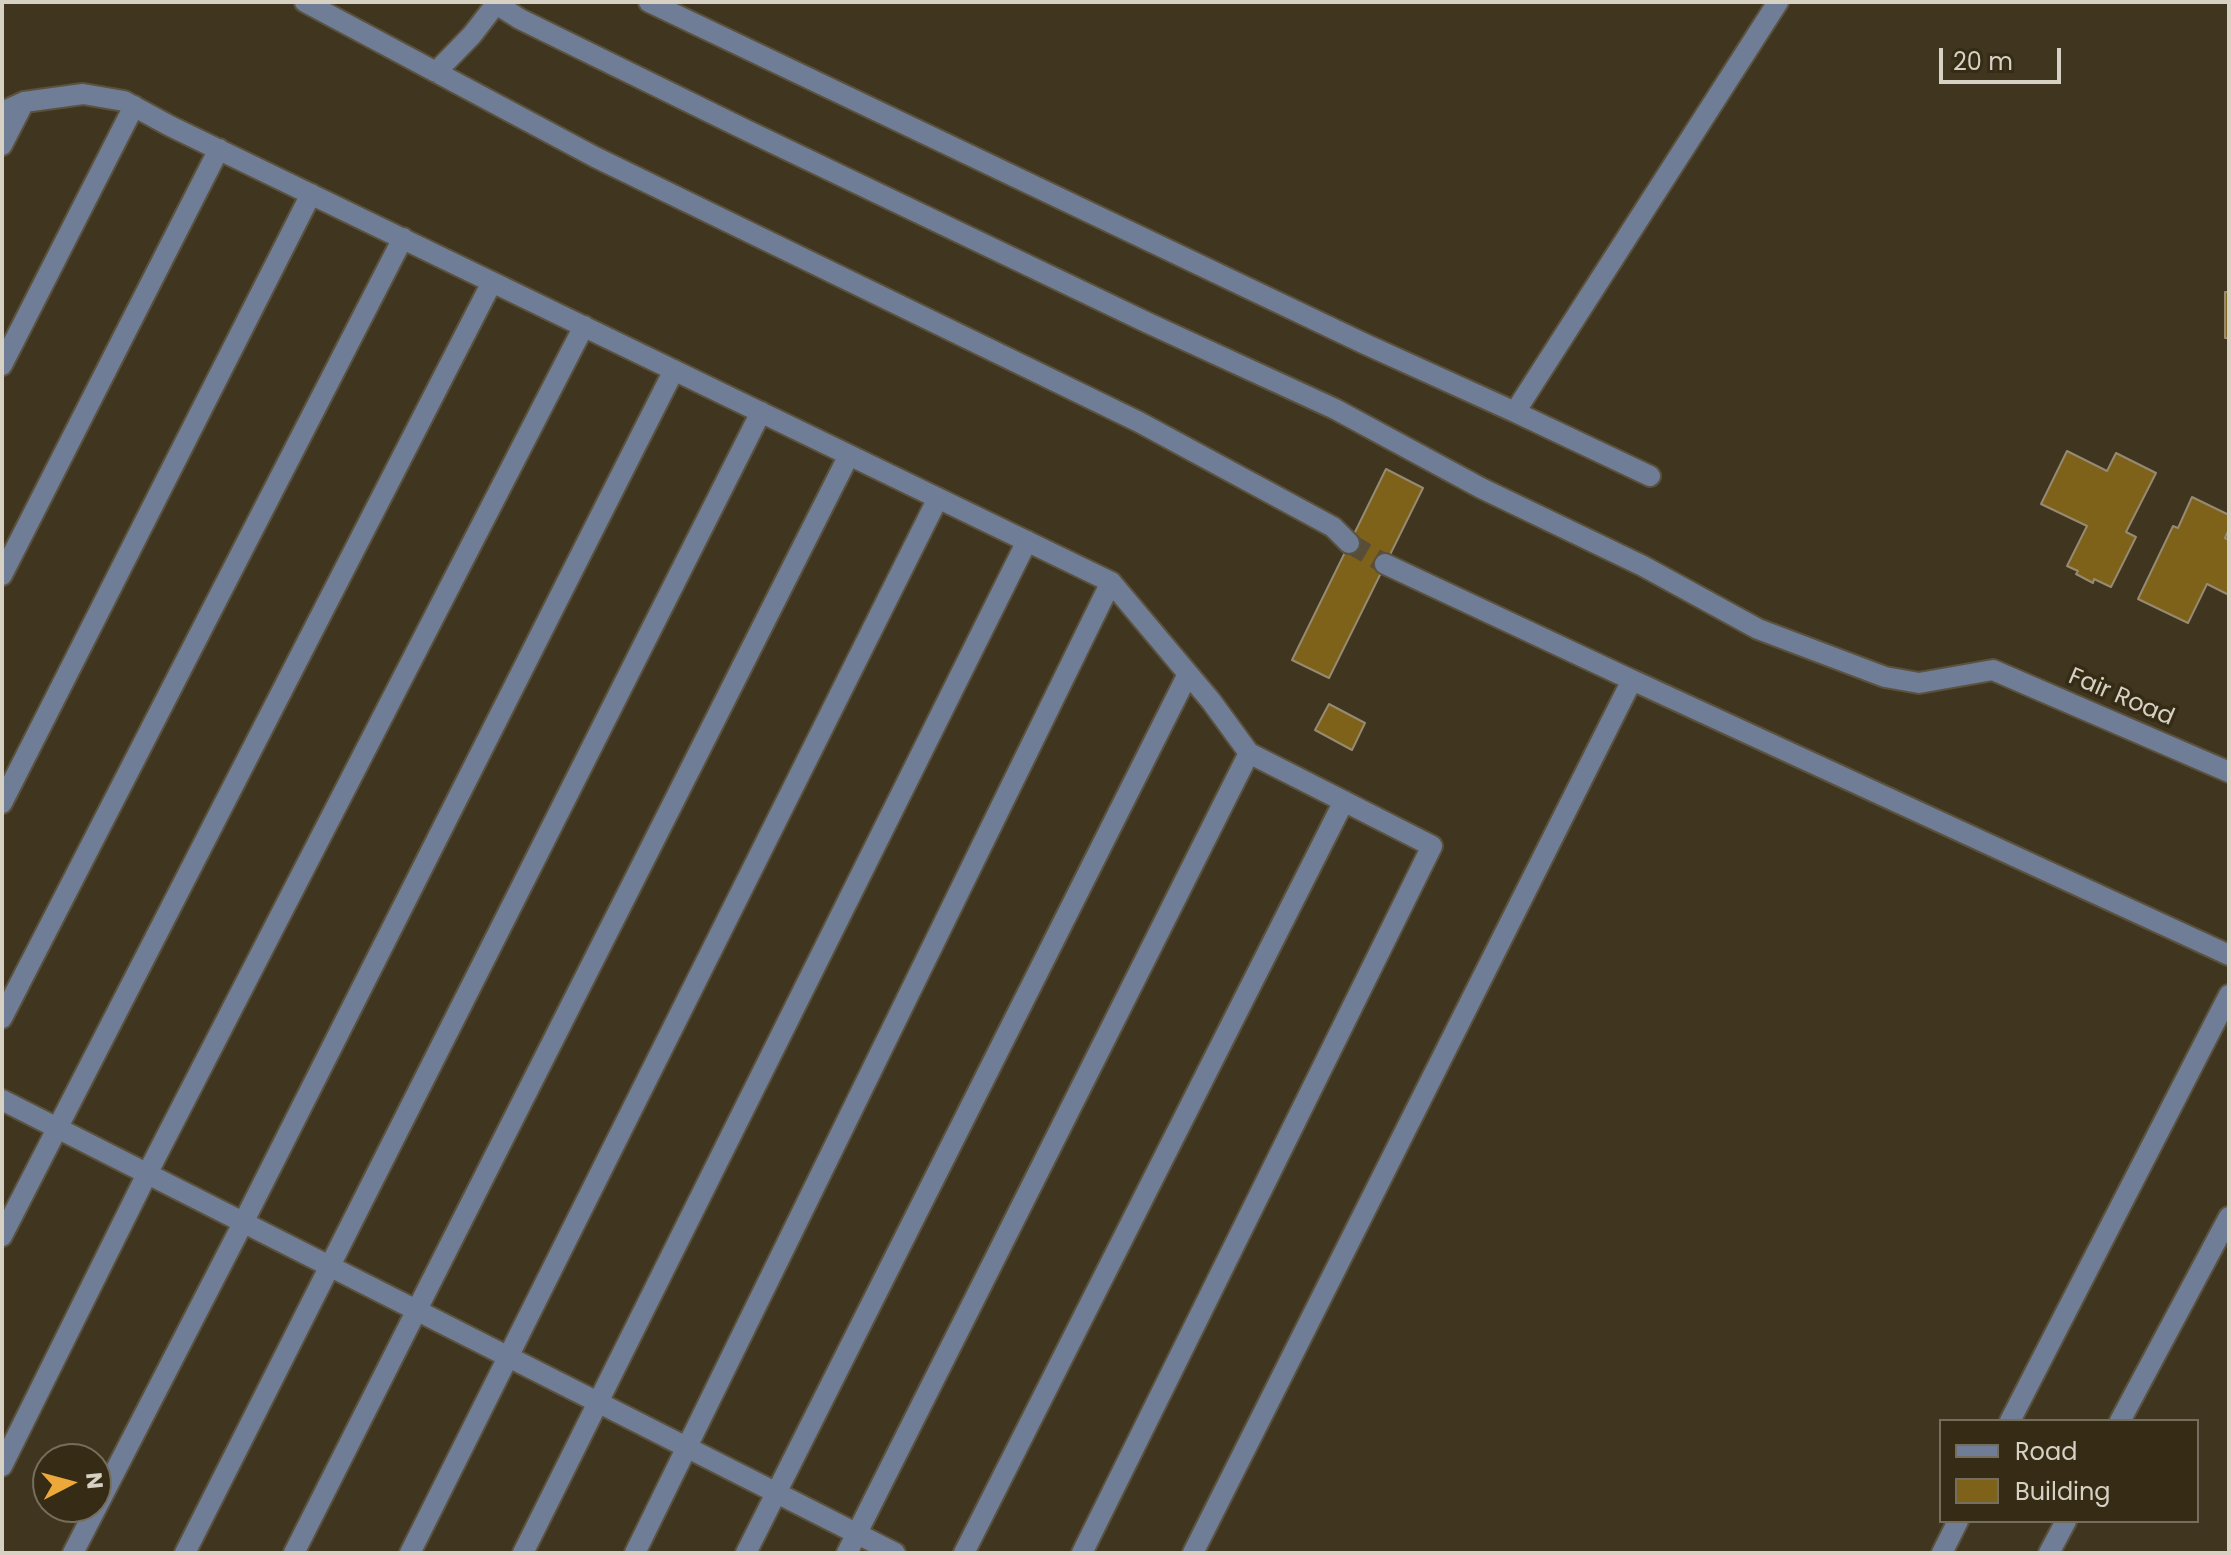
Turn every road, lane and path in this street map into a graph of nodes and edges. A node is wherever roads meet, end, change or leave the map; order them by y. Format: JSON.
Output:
{"nodes":[{"id":1,"x":305,"y":2,"type":"edge"},
{"id":2,"x":649,"y":2,"type":"edge"},
{"id":3,"x":1778,"y":2,"type":"edge"},
{"id":4,"x":495,"y":3,"type":"edge"},
{"id":5,"x":436,"y":72,"type":"junction"},
{"id":6,"x":24,"y":102,"type":"junction"},
{"id":7,"x":134,"y":106,"type":"junction"},
{"id":8,"x":2,"y":112,"type":"edge"},
{"id":9,"x":2,"y":145,"type":"edge"},
{"id":10,"x":219,"y":149,"type":"junction"},
{"id":11,"x":311,"y":194,"type":"junction"},
{"id":12,"x":403,"y":238,"type":"junction"},
{"id":13,"x":492,"y":282,"type":"junction"},
{"id":14,"x":584,"y":326,"type":"junction"},
{"id":15,"x":2,"y":365,"type":"edge"},
{"id":16,"x":674,"y":370,"type":"junction"},
{"id":17,"x":761,"y":412,"type":"junction"},
{"id":18,"x":1515,"y":412,"type":"junction"},
{"id":19,"x":849,"y":455,"type":"junction"},
{"id":20,"x":1650,"y":476,"type":"dead end"},
{"id":21,"x":938,"y":498,"type":"junction"},
{"id":22,"x":1027,"y":541,"type":"junction"},
{"id":23,"x":1349,"y":543,"type":"tunnel mouth"},
{"id":24,"x":1385,"y":564,"type":"tunnel mouth"},
{"id":25,"x":2,"y":575,"type":"edge"},
{"id":26,"x":1111,"y":582,"type":"junction"},
{"id":27,"x":1188,"y":674,"type":"junction"},
{"id":28,"x":1632,"y":680,"type":"junction"},
{"id":29,"x":1249,"y":753,"type":"junction"},
{"id":30,"x":2229,"y":772,"type":"edge"},
{"id":31,"x":1344,"y":801,"type":"junction"},
{"id":32,"x":2,"y":803,"type":"edge"},
{"id":33,"x":2229,"y":955,"type":"edge"},
{"id":34,"x":2229,"y":995,"type":"edge"},
{"id":35,"x":2,"y":1018,"type":"edge"},
{"id":36,"x":2,"y":1100,"type":"edge"},
{"id":37,"x":56,"y":1128,"type":"junction"},
{"id":38,"x":147,"y":1174,"type":"junction"},
{"id":39,"x":2229,"y":1217,"type":"edge"},
{"id":40,"x":243,"y":1223,"type":"junction"},
{"id":41,"x":2,"y":1236,"type":"edge"},
{"id":42,"x":330,"y":1266,"type":"junction"},
{"id":43,"x":416,"y":1310,"type":"junction"},
{"id":44,"x":509,"y":1358,"type":"junction"},
{"id":45,"x":599,"y":1403,"type":"junction"},
{"id":46,"x":2011,"y":1419,"type":"edge"},
{"id":47,"x":2121,"y":1419,"type":"edge"},
{"id":48,"x":688,"y":1448,"type":"junction"},
{"id":49,"x":2,"y":1466,"type":"edge"},
{"id":50,"x":777,"y":1493,"type":"junction"},
{"id":51,"x":1957,"y":1523,"type":"edge"},
{"id":52,"x":2065,"y":1523,"type":"edge"},
{"id":53,"x":857,"y":1534,"type":"junction"},
{"id":54,"x":73,"y":1553,"type":"edge"},
{"id":55,"x":185,"y":1553,"type":"edge"},
{"id":56,"x":294,"y":1553,"type":"edge"},
{"id":57,"x":410,"y":1553,"type":"edge"},
{"id":58,"x":523,"y":1553,"type":"edge"},
{"id":59,"x":635,"y":1553,"type":"edge"},
{"id":60,"x":746,"y":1553,"type":"edge"},
{"id":61,"x":847,"y":1553,"type":"edge"},
{"id":62,"x":895,"y":1553,"type":"edge"},
{"id":63,"x":964,"y":1553,"type":"edge"},
{"id":64,"x":1082,"y":1553,"type":"edge"},
{"id":65,"x":1193,"y":1553,"type":"edge"},
{"id":66,"x":1942,"y":1553,"type":"edge"},
{"id":67,"x":2049,"y":1553,"type":"edge"}],
"edges":[{"from":1,"to":5,"type":"street"},
{"from":2,"to":18,"type":"street"},
{"from":3,"to":18,"type":"street"},
{"from":4,"to":5,"type":"street"},
{"from":4,"to":30,"type":"street","name":"Fair Road"},
{"from":5,"to":23,"type":"street"},
{"from":6,"to":7,"type":"street"},
{"from":6,"to":8,"type":"street"},
{"from":6,"to":9,"type":"street"},
{"from":7,"to":10,"type":"street"},
{"from":7,"to":15,"type":"street"},
{"from":10,"to":11,"type":"street"},
{"from":10,"to":25,"type":"street"},
{"from":11,"to":12,"type":"street"},
{"from":11,"to":32,"type":"street"},
{"from":12,"to":13,"type":"street"},
{"from":12,"to":35,"type":"street"},
{"from":13,"to":14,"type":"street"},
{"from":13,"to":37,"type":"street"},
{"from":14,"to":16,"type":"street"},
{"from":14,"to":38,"type":"street"},
{"from":16,"to":17,"type":"street"},
{"from":16,"to":40,"type":"street"},
{"from":17,"to":19,"type":"street"},
{"from":17,"to":42,"type":"street"},
{"from":18,"to":20,"type":"street"},
{"from":19,"to":21,"type":"street"},
{"from":19,"to":43,"type":"street"},
{"from":21,"to":22,"type":"street"},
{"from":21,"to":44,"type":"street"},
{"from":22,"to":26,"type":"street"},
{"from":22,"to":45,"type":"street"},
{"from":24,"to":28,"type":"street"},
{"from":26,"to":27,"type":"street"},
{"from":26,"to":48,"type":"street"},
{"from":27,"to":29,"type":"street"},
{"from":27,"to":50,"type":"street"},
{"from":28,"to":33,"type":"street"},
{"from":28,"to":65,"type":"street"},
{"from":29,"to":31,"type":"street"},
{"from":29,"to":53,"type":"street"},
{"from":31,"to":63,"type":"street"},
{"from":31,"to":64,"type":"street"},
{"from":34,"to":46,"type":"street"},
{"from":36,"to":37,"type":"street"},
{"from":37,"to":38,"type":"street"},
{"from":37,"to":41,"type":"street"},
{"from":38,"to":40,"type":"street"},
{"from":38,"to":49,"type":"street"},
{"from":39,"to":47,"type":"street"},
{"from":40,"to":42,"type":"street"},
{"from":40,"to":54,"type":"street"},
{"from":42,"to":43,"type":"street"},
{"from":42,"to":55,"type":"street"},
{"from":43,"to":44,"type":"street"},
{"from":43,"to":56,"type":"street"},
{"from":44,"to":45,"type":"street"},
{"from":44,"to":57,"type":"street"},
{"from":45,"to":48,"type":"street"},
{"from":45,"to":58,"type":"street"},
{"from":48,"to":50,"type":"street"},
{"from":48,"to":59,"type":"street"},
{"from":50,"to":53,"type":"street"},
{"from":50,"to":60,"type":"street"},
{"from":51,"to":66,"type":"street"},
{"from":52,"to":67,"type":"street"},
{"from":53,"to":61,"type":"street"},
{"from":53,"to":62,"type":"street"}]}
